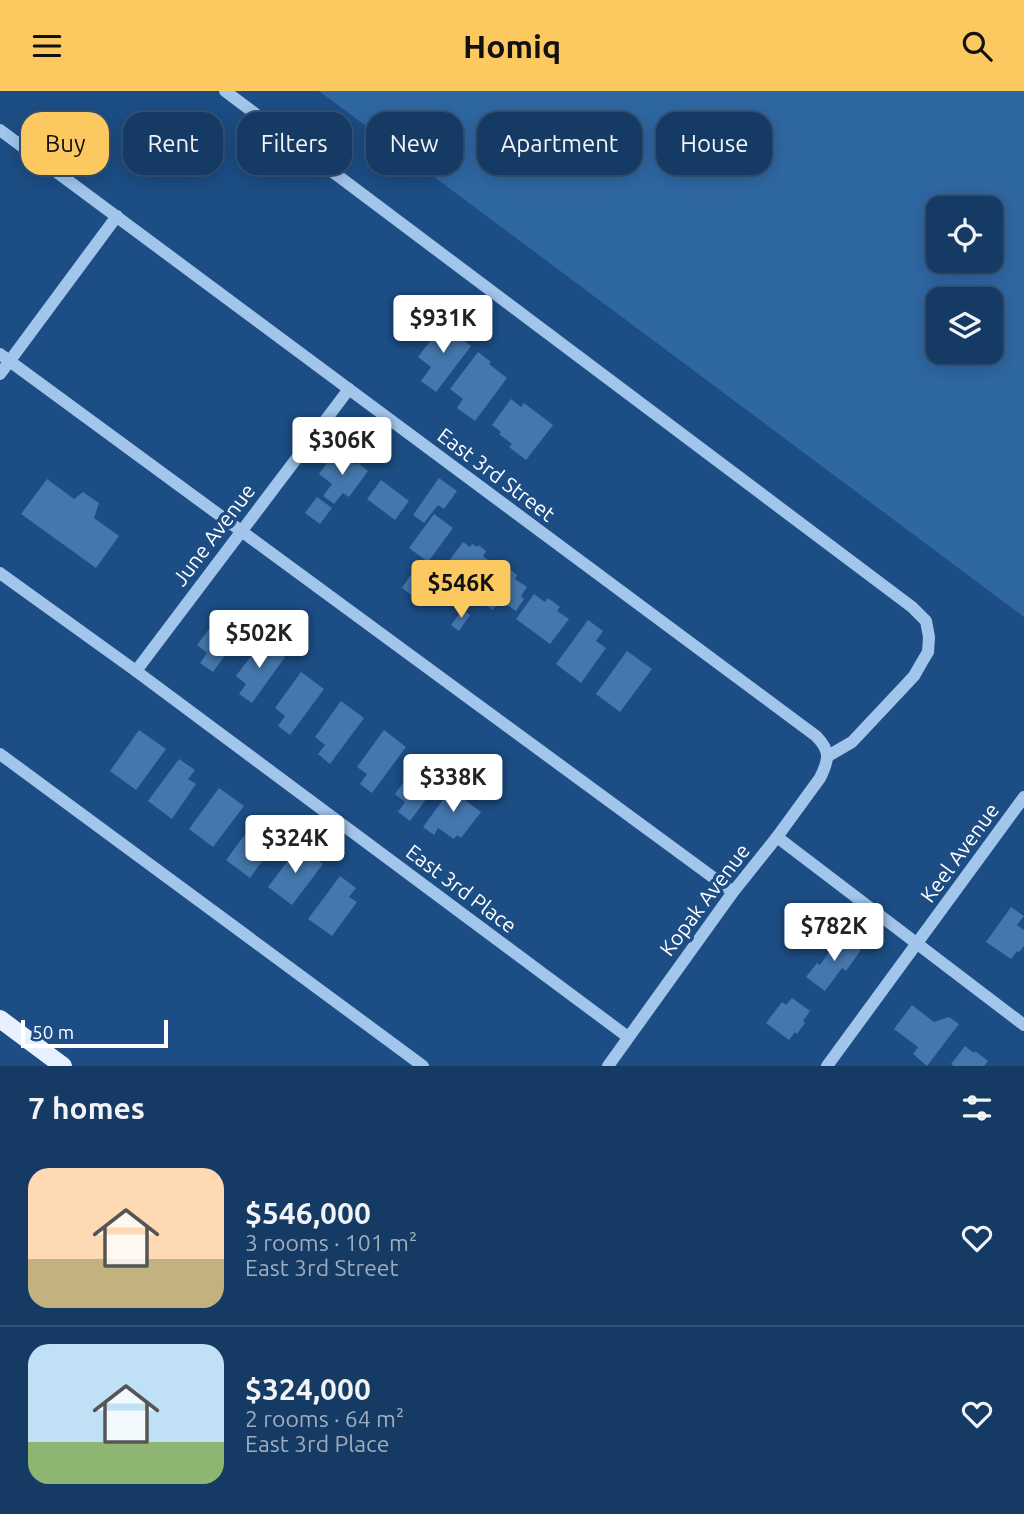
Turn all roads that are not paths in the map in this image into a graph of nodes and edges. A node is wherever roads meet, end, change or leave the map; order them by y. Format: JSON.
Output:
{"nodes":[{"id":1,"x":225,"y":91,"type":"edge"},
{"id":2,"x":0,"y":129,"type":"edge"},
{"id":3,"x":117,"y":216,"type":"junction"},
{"id":4,"x":5,"y":357,"type":"edge"},
{"id":5,"x":0,"y":375,"type":"edge"},
{"id":6,"x":349,"y":389,"type":"junction"},
{"id":7,"x":241,"y":532,"type":"junction"},
{"id":8,"x":0,"y":573,"type":"edge"},
{"id":9,"x":136,"y":671,"type":"junction"},
{"id":10,"x":0,"y":754,"type":"edge"},
{"id":11,"x":828,"y":756,"type":"junction"},
{"id":12,"x":1024,"y":797,"type":"edge"},
{"id":13,"x":777,"y":838,"type":"junction"},
{"id":14,"x":733,"y":892,"type":"junction"},
{"id":15,"x":917,"y":943,"type":"junction"},
{"id":16,"x":0,"y":1019,"type":"edge"},
{"id":17,"x":1024,"y":1025,"type":"edge"},
{"id":18,"x":628,"y":1037,"type":"junction"},
{"id":19,"x":63,"y":1066,"type":"edge"},
{"id":20,"x":423,"y":1066,"type":"edge"},
{"id":21,"x":608,"y":1066,"type":"edge"},
{"id":22,"x":827,"y":1066,"type":"edge"}],
"edges":[{"from":1,"to":11,"type":"street"},
{"from":2,"to":3,"type":"street","name":"East 3rd Street"},
{"from":3,"to":4,"type":"street"},
{"from":3,"to":6,"type":"street","name":"East 3rd Street"},
{"from":4,"to":5,"type":"street"},
{"from":4,"to":7,"type":"street"},
{"from":6,"to":7,"type":"street","name":"June Avenue"},
{"from":6,"to":11,"type":"street","name":"East 3rd Street"},
{"from":7,"to":9,"type":"street","name":"June Avenue"},
{"from":7,"to":14,"type":"street"},
{"from":8,"to":9,"type":"street","name":"East 3rd Place"},
{"from":9,"to":18,"type":"street","name":"East 3rd Place"},
{"from":10,"to":20,"type":"street"},
{"from":11,"to":13,"type":"street","name":"Kopak Avenue"},
{"from":12,"to":15,"type":"street","name":"Keel Avenue"},
{"from":13,"to":14,"type":"street","name":"Kopak Avenue"},
{"from":13,"to":15,"type":"street"},
{"from":14,"to":18,"type":"street","name":"Kopak Avenue"},
{"from":15,"to":17,"type":"street"},
{"from":15,"to":22,"type":"street","name":"Keel Avenue"},
{"from":16,"to":19,"type":"main road"},
{"from":18,"to":21,"type":"street","name":"Kopak Avenue"}]}
